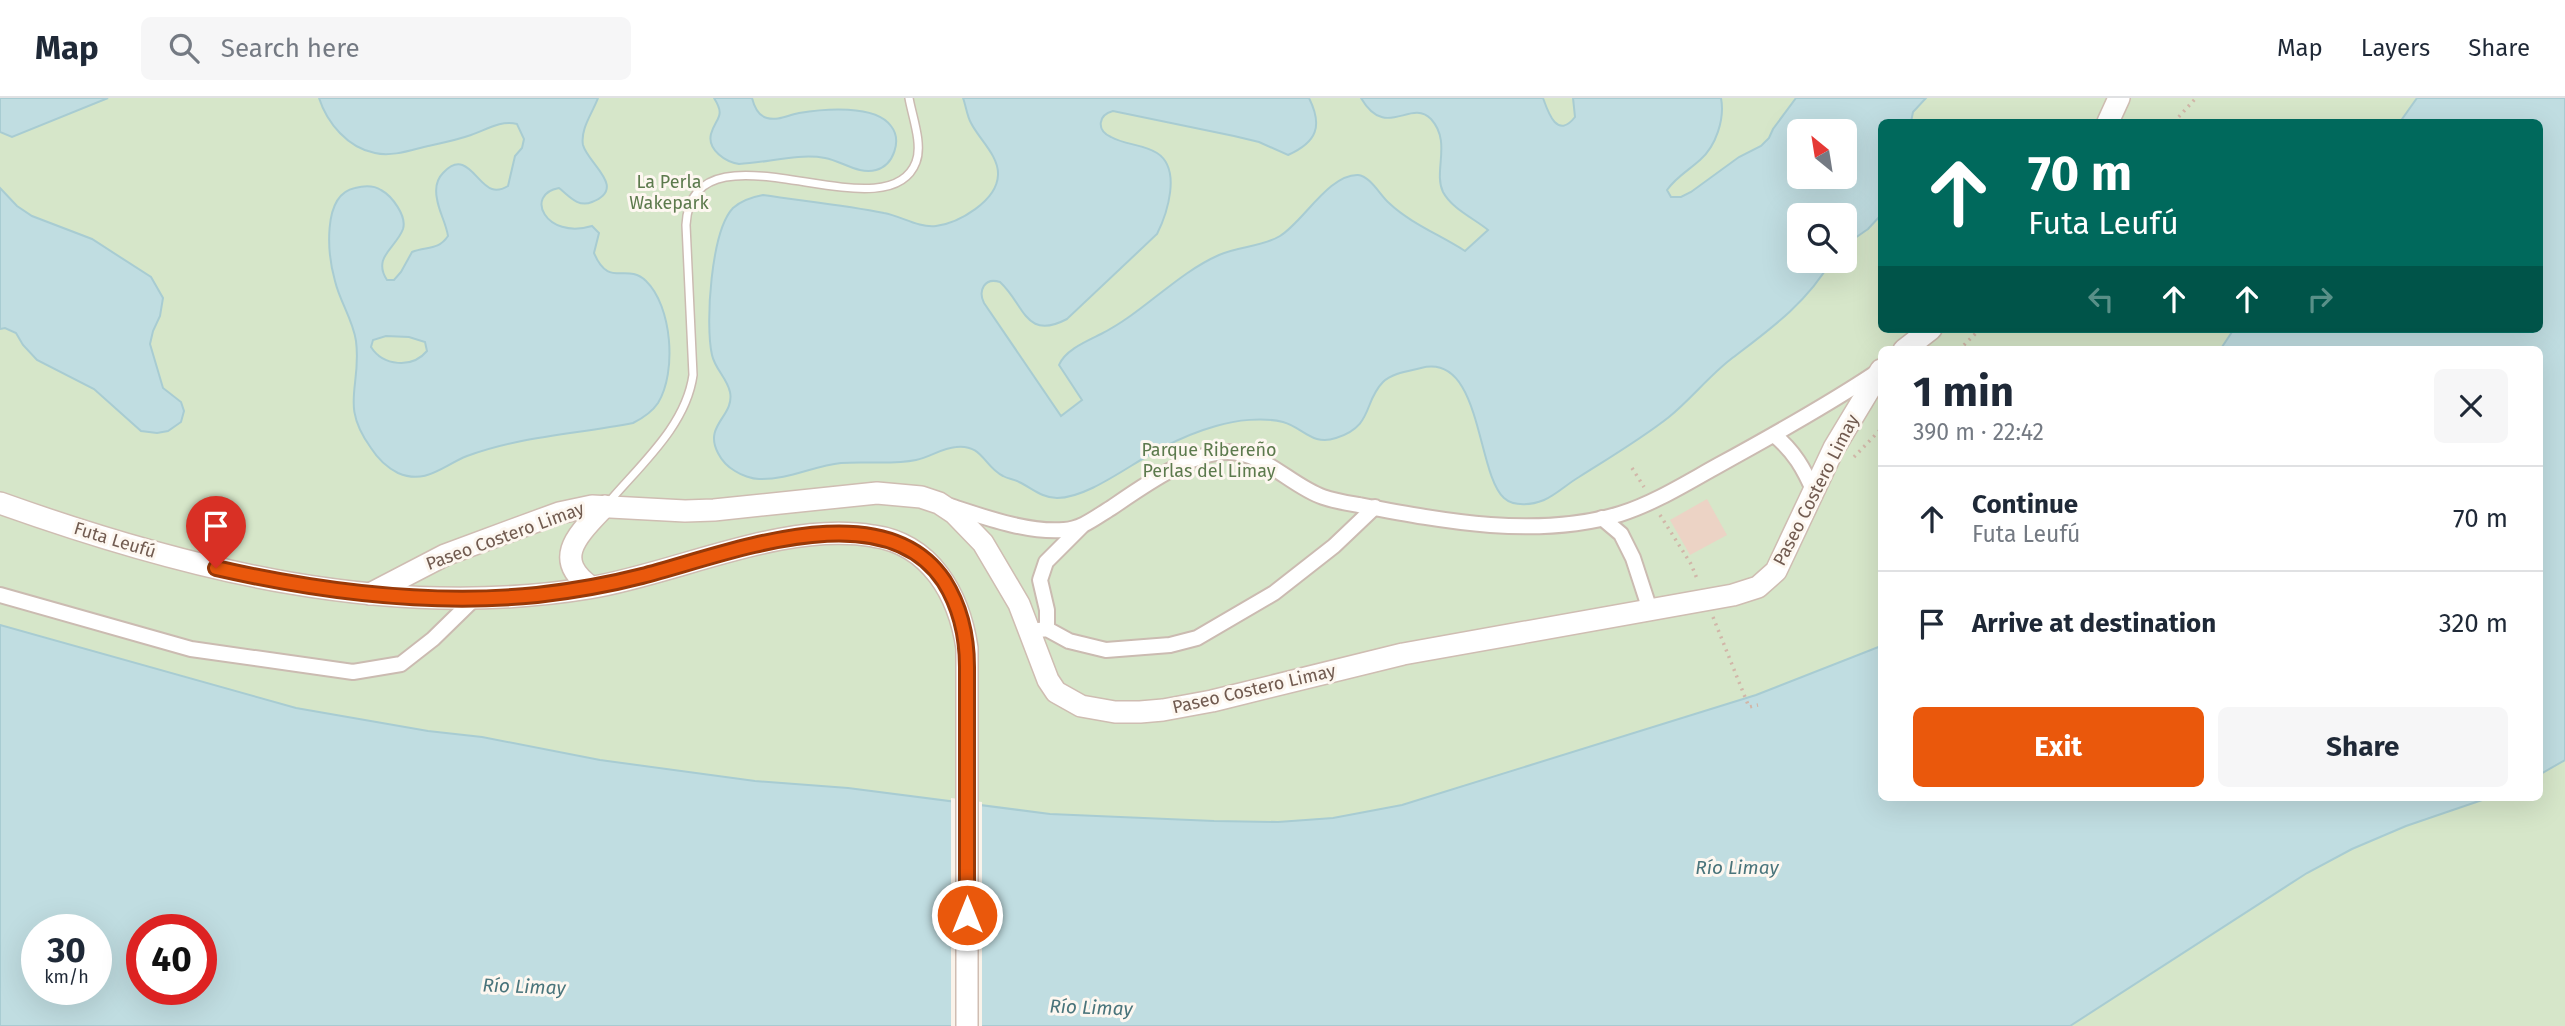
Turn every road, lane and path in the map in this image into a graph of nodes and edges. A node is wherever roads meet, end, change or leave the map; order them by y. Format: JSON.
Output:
{"nodes":[{"id":1,"x":909,"y":98,"type":"edge"},
{"id":2,"x":2119,"y":98,"type":"edge"},
{"id":3,"x":2196,"y":98,"type":"edge"},
{"id":4,"x":2109,"y":119,"type":"edge"},
{"id":5,"x":2177,"y":119,"type":"edge"},
{"id":6,"x":1926,"y":333,"type":"edge"},
{"id":7,"x":1976,"y":333,"type":"edge"},
{"id":8,"x":1909,"y":346,"type":"edge"},
{"id":9,"x":1963,"y":346,"type":"edge"},
{"id":10,"x":1878,"y":372,"type":"edge"},
{"id":11,"x":1878,"y":375,"type":"edge"},
{"id":12,"x":1774,"y":435,"type":"junction"},
{"id":13,"x":1632,"y":468,"type":"dead end"},
{"id":14,"x":1814,"y":492,"type":"junction"},
{"id":15,"x":1652,"y":500,"type":"junction"},
{"id":16,"x":0,"y":503,"type":"edge"},
{"id":17,"x":939,"y":503,"type":"junction"},
{"id":18,"x":605,"y":506,"type":"junction"},
{"id":19,"x":1375,"y":507,"type":"junction"},
{"id":20,"x":1602,"y":518,"type":"junction"},
{"id":21,"x":1083,"y":526,"type":"junction"},
{"id":22,"x":591,"y":587,"type":"junction"},
{"id":23,"x":370,"y":593,"type":"junction"},
{"id":24,"x":0,"y":595,"type":"edge"},
{"id":25,"x":475,"y":598,"type":"junction"},
{"id":26,"x":1705,"y":600,"type":"junction"},
{"id":27,"x":1650,"y":610,"type":"junction"},
{"id":28,"x":1039,"y":630,"type":"junction"},
{"id":29,"x":1758,"y":705,"type":"dead end"},
{"id":30,"x":967,"y":1026,"type":"edge"}],
"edges":[{"from":1,"to":18,"type":"lane"},
{"from":2,"to":4,"type":"street"},
{"from":3,"to":5,"type":"path"},
{"from":6,"to":8,"type":"street"},
{"from":7,"to":9,"type":"path"},
{"from":10,"to":12,"type":"street"},
{"from":11,"to":14,"type":"street","name":"Paseo Costero Limay"},
{"from":12,"to":14,"type":"street"},
{"from":12,"to":15,"type":"street"},
{"from":13,"to":15,"type":"path"},
{"from":14,"to":26,"type":"street","name":"Paseo Costero Limay"},
{"from":15,"to":20,"type":"street"},
{"from":15,"to":26,"type":"path"},
{"from":16,"to":23,"type":"street","name":"Futa Leufú"},
{"from":17,"to":18,"type":"street","name":"Paseo Costero Limay"},
{"from":17,"to":21,"type":"street"},
{"from":17,"to":28,"type":"street","name":"Paseo Costero Limay"},
{"from":18,"to":22,"type":"street","name":"Paseo Costero Limay"},
{"from":18,"to":23,"type":"street","name":"Paseo Costero Limay"},
{"from":19,"to":20,"type":"street"},
{"from":19,"to":21,"type":"street"},
{"from":19,"to":28,"type":"street"},
{"from":20,"to":27,"type":"street"},
{"from":21,"to":28,"type":"street"},
{"from":22,"to":25,"type":"street","name":"Futa Leufú"},
{"from":22,"to":30,"type":"street","name":"Futa Leufú"},
{"from":23,"to":25,"type":"street","name":"Futa Leufú"},
{"from":24,"to":25,"type":"street"},
{"from":26,"to":27,"type":"street","name":"Paseo Costero Limay"},
{"from":26,"to":29,"type":"path"},
{"from":27,"to":28,"type":"street","name":"Paseo Costero Limay"}]}
